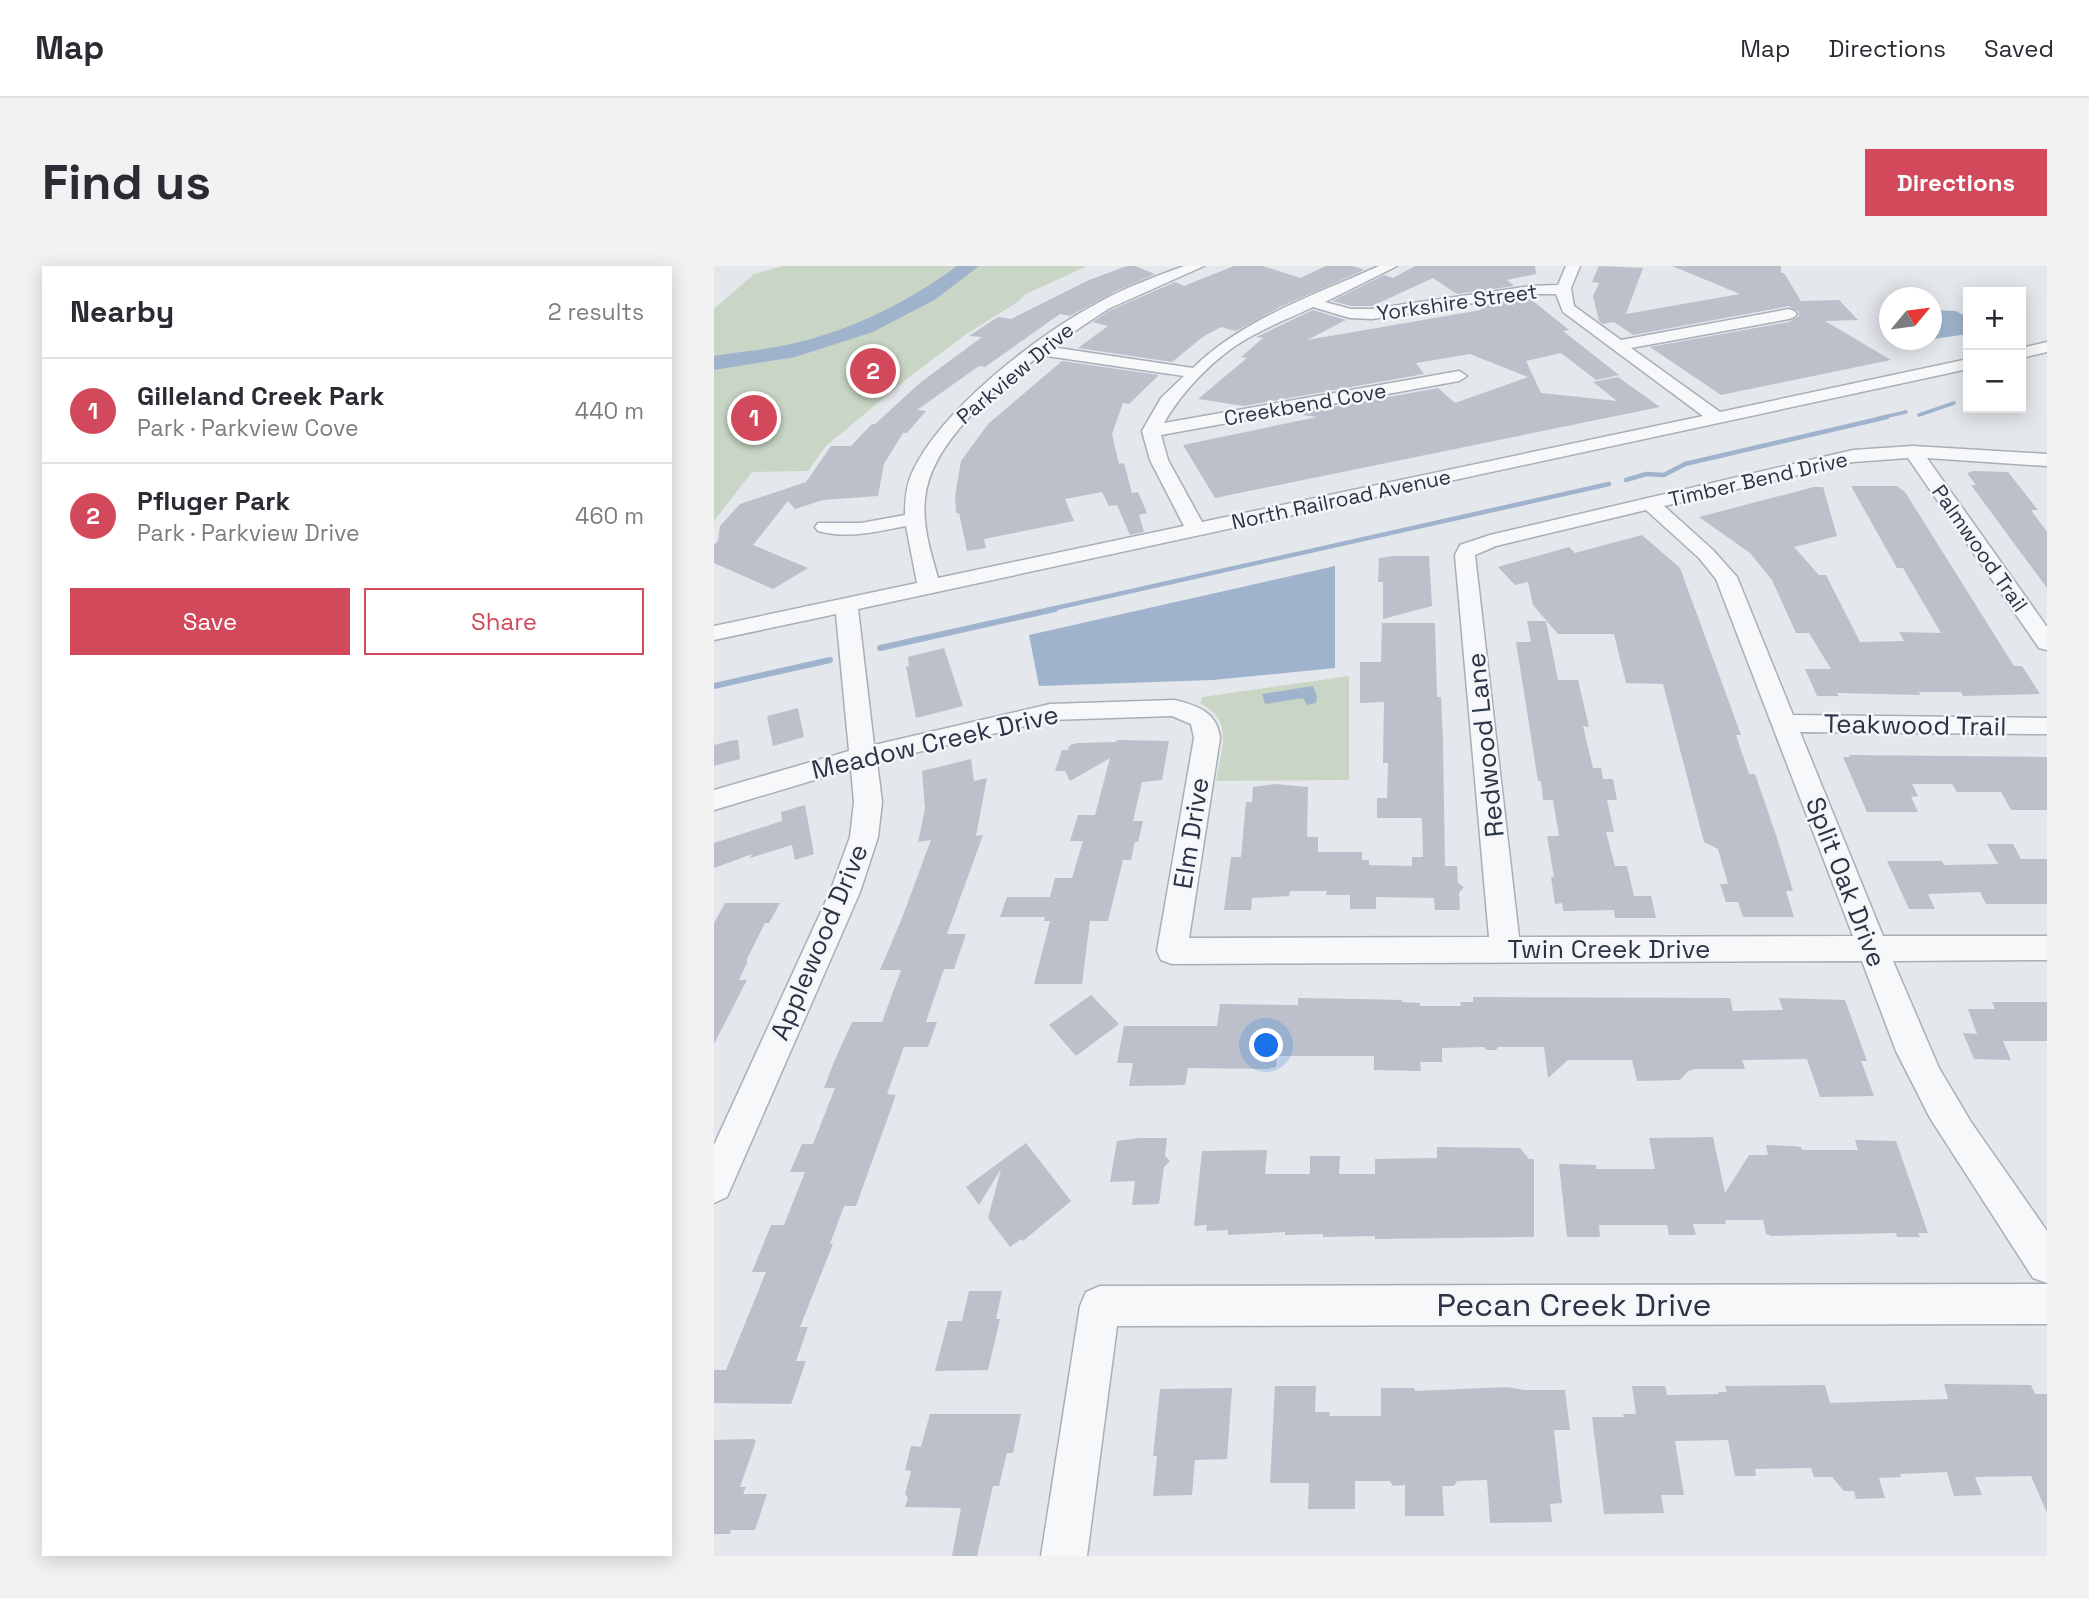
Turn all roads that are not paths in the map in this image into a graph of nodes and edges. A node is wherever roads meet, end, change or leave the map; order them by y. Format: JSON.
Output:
{"nodes":[{"id":1,"x":1197,"y":266,"type":"edge"},
{"id":2,"x":1390,"y":266,"type":"edge"},
{"id":3,"x":1573,"y":266,"type":"edge"},
{"id":4,"x":1563,"y":289,"type":"junction"},
{"id":5,"x":1310,"y":302,"type":"junction"},
{"id":6,"x":1789,"y":314,"type":"dead end"},
{"id":7,"x":1616,"y":346,"type":"junction"},
{"id":8,"x":2047,"y":347,"type":"edge"},
{"id":9,"x":1038,"y":350,"type":"junction"},
{"id":10,"x":2026,"y":352,"type":"edge"},
{"id":11,"x":1963,"y":365,"type":"edge"},
{"id":12,"x":1196,"y":373,"type":"junction"},
{"id":13,"x":1459,"y":376,"type":"dead end"},
{"id":14,"x":1717,"y":418,"type":"junction"},
{"id":15,"x":1151,"y":431,"type":"junction"},
{"id":16,"x":1913,"y":452,"type":"junction"},
{"id":17,"x":2047,"y":460,"type":"edge"},
{"id":18,"x":1650,"y":504,"type":"junction"},
{"id":19,"x":913,"y":519,"type":"junction"},
{"id":20,"x":825,"y":527,"type":"dead end"},
{"id":21,"x":1196,"y":530,"type":"junction"},
{"id":22,"x":1474,"y":545,"type":"joint"},
{"id":23,"x":929,"y":587,"type":"junction"},
{"id":24,"x":846,"y":605,"type":"junction"},
{"id":25,"x":714,"y":633,"type":"edge"},
{"id":26,"x":2047,"y":643,"type":"edge"},
{"id":27,"x":1200,"y":718,"type":"joint"},
{"id":28,"x":1784,"y":723,"type":"junction"},
{"id":29,"x":2047,"y":726,"type":"edge"},
{"id":30,"x":864,"y":756,"type":"junction"},
{"id":31,"x":714,"y":800,"type":"edge"},
{"id":32,"x":1872,"y":947,"type":"junction"},
{"id":33,"x":2047,"y":948,"type":"edge"},
{"id":34,"x":1505,"y":950,"type":"junction"},
{"id":35,"x":1172,"y":951,"type":"joint"},
{"id":36,"x":714,"y":1185,"type":"edge"},
{"id":37,"x":2047,"y":1264,"type":"edge"},
{"id":38,"x":2047,"y":1304,"type":"edge"},
{"id":39,"x":1064,"y":1556,"type":"edge"}],
"edges":[{"from":1,"to":9,"type":"street","name":"Parkview Drive"},
{"from":2,"to":5,"type":"street"},
{"from":3,"to":4,"type":"street"},
{"from":4,"to":5,"type":"street","name":"Yorkshire Street"},
{"from":4,"to":7,"type":"street"},
{"from":5,"to":12,"type":"street"},
{"from":6,"to":7,"type":"street"},
{"from":7,"to":14,"type":"street"},
{"from":8,"to":10,"type":"street"},
{"from":9,"to":12,"type":"street"},
{"from":9,"to":19,"type":"street","name":"Parkview Drive"},
{"from":11,"to":14,"type":"street","name":"North Railroad Avenue"},
{"from":12,"to":15,"type":"street"},
{"from":13,"to":15,"type":"street","name":"Creekbend Cove"},
{"from":14,"to":21,"type":"street","name":"North Railroad Avenue"},
{"from":15,"to":21,"type":"street"},
{"from":16,"to":17,"type":"street","name":"Timber Bend Drive"},
{"from":16,"to":18,"type":"street","name":"Timber Bend Drive"},
{"from":16,"to":26,"type":"street","name":"Palmwood Trail"},
{"from":18,"to":22,"type":"street","name":"Timber Bend Drive"},
{"from":18,"to":28,"type":"street","name":"Split Oak Drive"},
{"from":19,"to":20,"type":"street"},
{"from":19,"to":23,"type":"street","name":"Parkview Drive"},
{"from":21,"to":23,"type":"street","name":"North Railroad Avenue"},
{"from":22,"to":34,"type":"street","name":"Redwood Lane"},
{"from":23,"to":24,"type":"street","name":"North Railroad Avenue"},
{"from":24,"to":25,"type":"street","name":"North Railroad Avenue"},
{"from":24,"to":30,"type":"street","name":"Applewood Drive"},
{"from":27,"to":30,"type":"street","name":"Meadow Creek Drive"},
{"from":27,"to":35,"type":"street","name":"Elm Drive"},
{"from":28,"to":29,"type":"street","name":"Teakwood Trail"},
{"from":28,"to":32,"type":"street","name":"Split Oak Drive"},
{"from":30,"to":31,"type":"street","name":"Meadow Creek Drive"},
{"from":30,"to":36,"type":"street","name":"Applewood Drive"},
{"from":32,"to":33,"type":"street","name":"Twin Creek Drive"},
{"from":32,"to":34,"type":"street","name":"Twin Creek Drive"},
{"from":32,"to":37,"type":"street","name":"Split Oak Drive"},
{"from":34,"to":35,"type":"street","name":"Twin Creek Drive"},
{"from":38,"to":39,"type":"street","name":"Pecan Creek Drive"}]}
